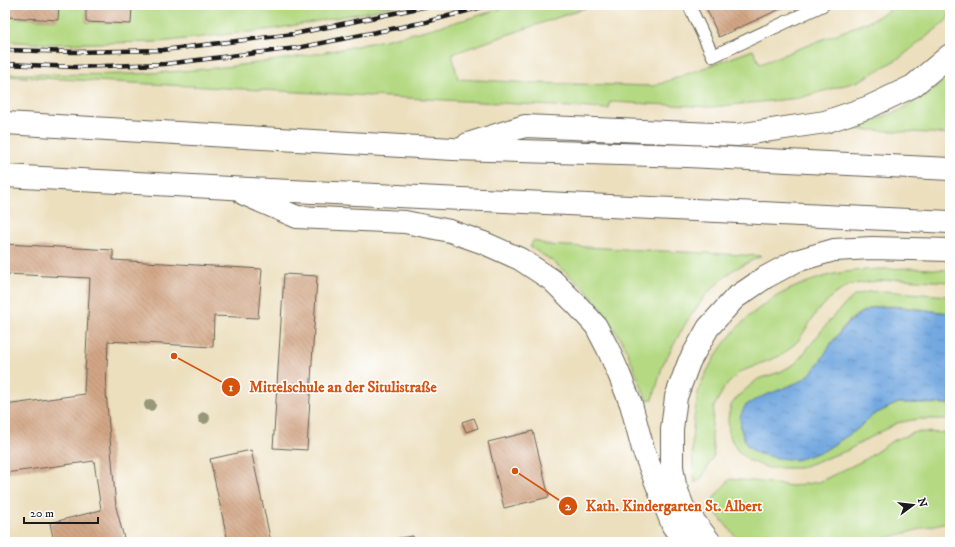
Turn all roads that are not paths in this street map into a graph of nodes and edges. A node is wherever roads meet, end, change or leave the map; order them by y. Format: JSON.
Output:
{"nodes":[{"id":1,"x":689,"y":5,"type":"edge"},
{"id":2,"x":823,"y":5,"type":"edge"},
{"id":3,"x":950,"y":54,"type":"edge"},
{"id":4,"x":5,"y":124,"type":"edge"},
{"id":5,"x":453,"y":149,"type":"junction"},
{"id":6,"x":950,"y":169,"type":"edge"},
{"id":7,"x":5,"y":176,"type":"edge"},
{"id":8,"x":230,"y":188,"type":"junction"},
{"id":9,"x":950,"y":222,"type":"edge"},
{"id":10,"x":950,"y":250,"type":"edge"},
{"id":11,"x":685,"y":542,"type":"edge"},
{"id":12,"x":710,"y":542,"type":"edge"}],
"edges":[{"from":1,"to":2,"type":"lane"},
{"from":3,"to":5,"type":"highway"},
{"from":4,"to":5,"type":"highway"},
{"from":5,"to":6,"type":"highway"},
{"from":7,"to":8,"type":"highway"},
{"from":8,"to":9,"type":"highway"},
{"from":8,"to":11,"type":"highway"},
{"from":10,"to":12,"type":"highway"}]}
